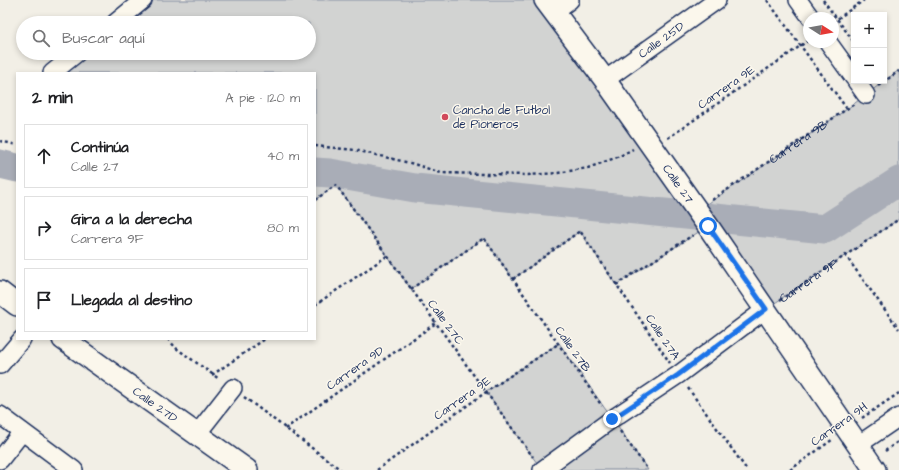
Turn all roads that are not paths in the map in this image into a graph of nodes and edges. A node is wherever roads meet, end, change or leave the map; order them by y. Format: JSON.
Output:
{"nodes":[{"id":1,"x":144,"y":0,"type":"edge"},
{"id":2,"x":717,"y":0,"type":"edge"},
{"id":3,"x":798,"y":0,"type":"edge"},
{"id":4,"x":556,"y":4,"type":"edge"},
{"id":5,"x":807,"y":12,"type":"edge"},
{"id":6,"x":124,"y":16,"type":"edge"},
{"id":7,"x":832,"y":48,"type":"edge"},
{"id":8,"x":68,"y":60,"type":"edge"},
{"id":9,"x":53,"y":72,"type":"edge"},
{"id":10,"x":851,"y":74,"type":"edge"},
{"id":11,"x":605,"y":80,"type":"junction"},
{"id":12,"x":858,"y":84,"type":"edge"},
{"id":13,"x":866,"y":95,"type":"road end"},
{"id":14,"x":0,"y":292,"type":"edge"},
{"id":15,"x":16,"y":304,"type":"edge"},
{"id":16,"x":766,"y":309,"type":"junction"},
{"id":17,"x":21,"y":340,"type":"edge"},
{"id":18,"x":64,"y":340,"type":"edge"},
{"id":19,"x":0,"y":365,"type":"edge"},
{"id":20,"x":233,"y":388,"type":"road end"},
{"id":21,"x":0,"y":415,"type":"edge"},
{"id":22,"x":899,"y":417,"type":"edge"},
{"id":23,"x":22,"y":432,"type":"junction"},
{"id":24,"x":197,"y":434,"type":"junction"},
{"id":25,"x":853,"y":437,"type":"junction"},
{"id":26,"x":0,"y":460,"type":"edge"},
{"id":27,"x":538,"y":464,"type":"edge"},
{"id":28,"x":74,"y":470,"type":"edge"},
{"id":29,"x":248,"y":470,"type":"edge"},
{"id":30,"x":875,"y":470,"type":"edge"}],
"edges":[{"from":1,"to":6,"type":"street"},
{"from":2,"to":11,"type":"street","name":"Calle 25D"},
{"from":3,"to":5,"type":"street"},
{"from":4,"to":11,"type":"street","name":"Calle 27"},
{"from":7,"to":10,"type":"street"},
{"from":8,"to":9,"type":"street"},
{"from":11,"to":16,"type":"street","name":"Calle 27"},
{"from":12,"to":13,"type":"street"},
{"from":14,"to":15,"type":"street"},
{"from":16,"to":25,"type":"street","name":"Calle 27"},
{"from":16,"to":27,"type":"street","name":"Carrera 9F"},
{"from":17,"to":19,"type":"street"},
{"from":18,"to":24,"type":"street","name":"Calle 27D"},
{"from":20,"to":24,"type":"street"},
{"from":21,"to":23,"type":"street"},
{"from":22,"to":25,"type":"street"},
{"from":23,"to":26,"type":"street"},
{"from":23,"to":28,"type":"street"},
{"from":24,"to":29,"type":"street","name":"Calle 27D"},
{"from":25,"to":30,"type":"street","name":"Calle 27"}]}
